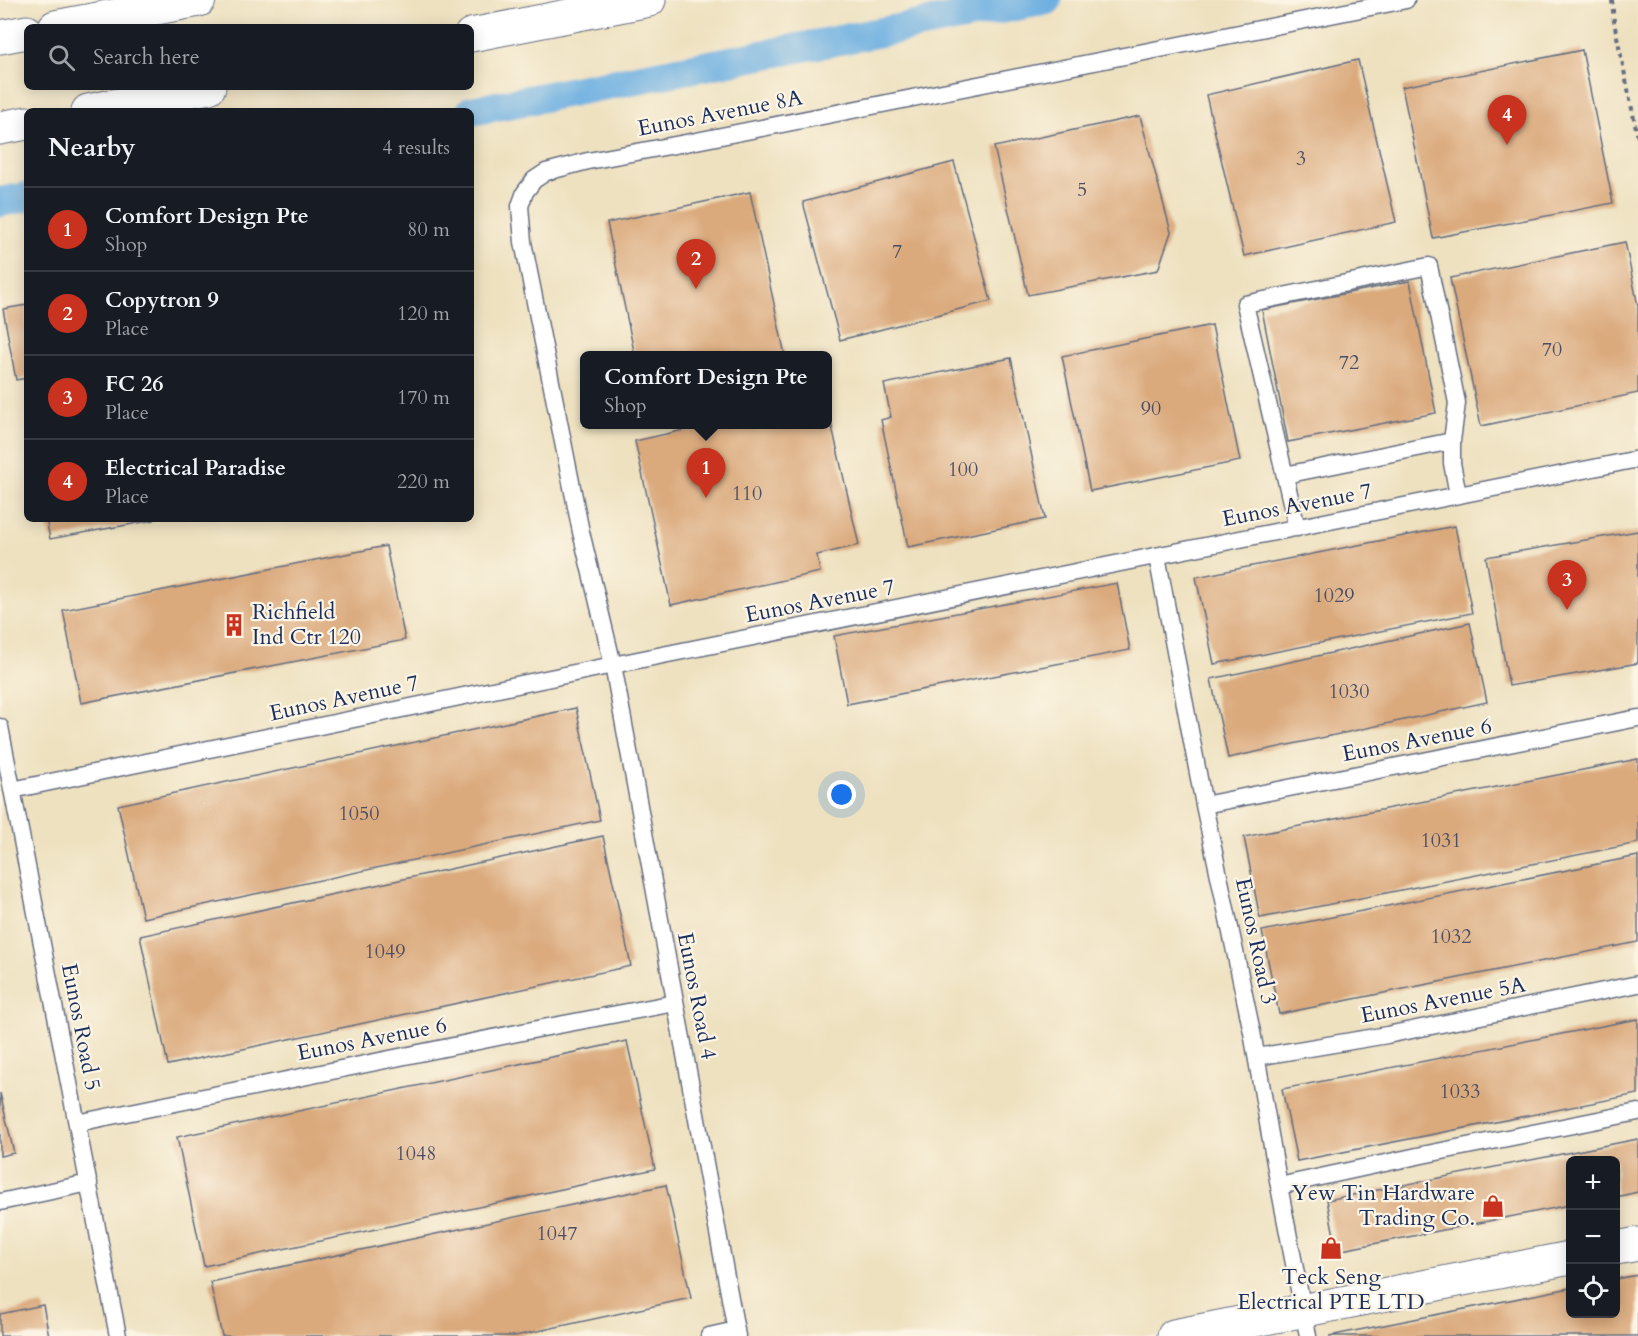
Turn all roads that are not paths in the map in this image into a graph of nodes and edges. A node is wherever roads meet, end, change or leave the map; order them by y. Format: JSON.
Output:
{"nodes":[{"id":1,"x":199,"y":0,"type":"edge"},
{"id":2,"x":649,"y":0,"type":"edge"},
{"id":3,"x":1407,"y":0,"type":"edge"},
{"id":4,"x":71,"y":24,"type":"edge"},
{"id":5,"x":24,"y":33,"type":"edge"},
{"id":6,"x":474,"y":34,"type":"edge"},
{"id":7,"x":0,"y":37,"type":"edge"},
{"id":8,"x":194,"y":90,"type":"edge"},
{"id":9,"x":103,"y":108,"type":"edge"},
{"id":10,"x":24,"y":124,"type":"edge"},
{"id":11,"x":0,"y":128,"type":"edge"},
{"id":12,"x":1452,"y":441,"type":"junction"},
{"id":13,"x":1638,"y":459,"type":"edge"},
{"id":14,"x":1285,"y":475,"type":"junction"},
{"id":15,"x":1458,"y":495,"type":"junction"},
{"id":16,"x":1297,"y":528,"type":"junction"},
{"id":17,"x":1157,"y":556,"type":"junction"},
{"id":18,"x":613,"y":665,"type":"junction"},
{"id":19,"x":1638,"y":718,"type":"edge"},
{"id":20,"x":0,"y":727,"type":"edge"},
{"id":21,"x":12,"y":790,"type":"junction"},
{"id":22,"x":1204,"y":806,"type":"junction"},
{"id":23,"x":1638,"y":984,"type":"edge"},
{"id":24,"x":675,"y":1003,"type":"junction"},
{"id":25,"x":1257,"y":1057,"type":"junction"},
{"id":26,"x":1638,"y":1112,"type":"edge"},
{"id":27,"x":77,"y":1123,"type":"junction"},
{"id":28,"x":89,"y":1183,"type":"junction"},
{"id":29,"x":1279,"y":1186,"type":"junction"},
{"id":30,"x":0,"y":1202,"type":"edge"},
{"id":31,"x":1638,"y":1244,"type":"edge"},
{"id":32,"x":1620,"y":1247,"type":"edge"},
{"id":33,"x":1566,"y":1259,"type":"edge"},
{"id":34,"x":1306,"y":1324,"type":"edge"},
{"id":35,"x":737,"y":1333,"type":"edge"},
{"id":36,"x":118,"y":1336,"type":"edge"},
{"id":37,"x":709,"y":1336,"type":"edge"},
{"id":38,"x":1174,"y":1336,"type":"edge"}],
"edges":[{"from":1,"to":4,"type":"main road"},
{"from":2,"to":6,"type":"main road"},
{"from":3,"to":18,"type":"lane","name":"Eunos Avenue 8A"},
{"from":5,"to":7,"type":"main road"},
{"from":8,"to":9,"type":"main road"},
{"from":10,"to":11,"type":"main road"},
{"from":12,"to":14,"type":"lane"},
{"from":12,"to":14,"type":"lane"},
{"from":12,"to":15,"type":"lane"},
{"from":13,"to":15,"type":"lane","name":"Eunos Avenue 7"},
{"from":14,"to":16,"type":"lane"},
{"from":15,"to":16,"type":"lane","name":"Eunos Avenue 7"},
{"from":16,"to":17,"type":"lane","name":"Eunos Avenue 7"},
{"from":17,"to":18,"type":"lane","name":"Eunos Avenue 7"},
{"from":17,"to":22,"type":"lane","name":"Eunos Road 3"},
{"from":18,"to":21,"type":"lane","name":"Eunos Avenue 7"},
{"from":18,"to":24,"type":"lane","name":"Eunos Road 4"},
{"from":19,"to":22,"type":"lane","name":"Eunos Avenue 6"},
{"from":20,"to":21,"type":"lane","name":"Eunos Road 5"},
{"from":21,"to":27,"type":"lane","name":"Eunos Road 5"},
{"from":22,"to":25,"type":"lane","name":"Eunos Road 3"},
{"from":23,"to":25,"type":"lane","name":"Eunos Avenue 5A"},
{"from":24,"to":27,"type":"lane","name":"Eunos Avenue 6"},
{"from":24,"to":35,"type":"lane","name":"Eunos Road 4"},
{"from":25,"to":29,"type":"lane","name":"Eunos Road 3"},
{"from":26,"to":29,"type":"lane"},
{"from":27,"to":28,"type":"lane","name":"Eunos Road 5"},
{"from":28,"to":30,"type":"lane"},
{"from":28,"to":36,"type":"lane","name":"Eunos Road 5"},
{"from":29,"to":34,"type":"lane","name":"Eunos Road 3"},
{"from":31,"to":32,"type":"main road"},
{"from":33,"to":34,"type":"main road"},
{"from":34,"to":38,"type":"main road"},
{"from":35,"to":37,"type":"lane"}]}
